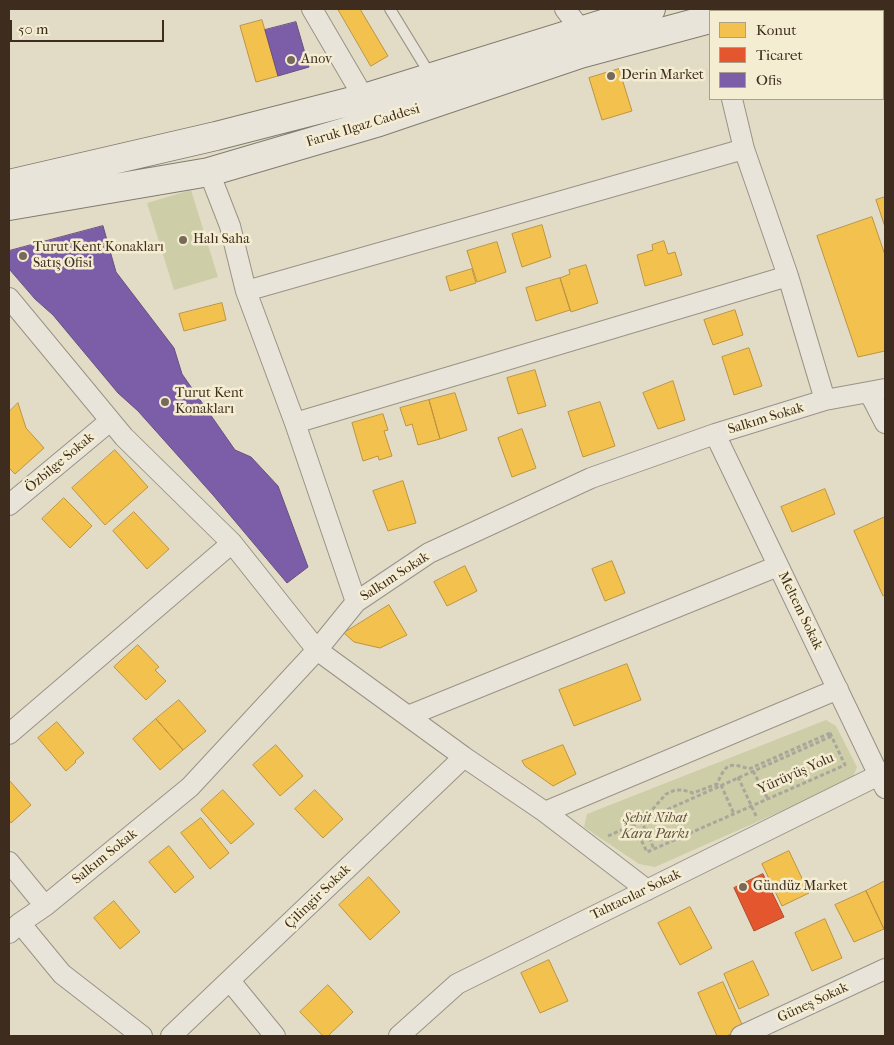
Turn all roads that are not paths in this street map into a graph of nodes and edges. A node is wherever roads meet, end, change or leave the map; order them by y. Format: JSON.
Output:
{"nodes":[{"id":1,"x":312,"y":9,"type":"edge"},
{"id":2,"x":390,"y":9,"type":"edge"},
{"id":3,"x":650,"y":9,"type":"edge"},
{"id":4,"x":573,"y":19,"type":"edge"},
{"id":5,"x":709,"y":19,"type":"edge"},
{"id":6,"x":432,"y":76,"type":"junction"},
{"id":7,"x":364,"y":98,"type":"junction"},
{"id":8,"x":732,"y":100,"type":"edge"},
{"id":9,"x":379,"y":122,"type":"junction"},
{"id":10,"x":744,"y":148,"type":"junction"},
{"id":11,"x":209,"y":172,"type":"junction"},
{"id":12,"x":9,"y":184,"type":"edge"},
{"id":13,"x":9,"y":206,"type":"edge"},
{"id":14,"x":788,"y":276,"type":"junction"},
{"id":15,"x":246,"y":291,"type":"junction"},
{"id":16,"x":9,"y":298,"type":"edge"},
{"id":17,"x":877,"y":390,"type":"edge"},
{"id":18,"x":826,"y":400,"type":"junction"},
{"id":19,"x":110,"y":421,"type":"junction"},
{"id":20,"x":295,"y":423,"type":"junction"},
{"id":21,"x":885,"y":423,"type":"edge"},
{"id":22,"x":715,"y":434,"type":"junction"},
{"id":23,"x":9,"y":505,"type":"edge"},
{"id":24,"x":232,"y":543,"type":"junction"},
{"id":25,"x":778,"y":566,"type":"junction"},
{"id":26,"x":356,"y":602,"type":"junction"},
{"id":27,"x":317,"y":650,"type":"junction"},
{"id":28,"x":838,"y":690,"type":"junction"},
{"id":29,"x":408,"y":716,"type":"junction"},
{"id":30,"x":9,"y":734,"type":"edge"},
{"id":31,"x":464,"y":757,"type":"junction"},
{"id":32,"x":883,"y":779,"type":"edge"},
{"id":33,"x":546,"y":812,"type":"junction"},
{"id":34,"x":9,"y":862,"type":"edge"},
{"id":35,"x":647,"y":890,"type":"junction"},
{"id":36,"x":45,"y":906,"type":"junction"},
{"id":37,"x":14,"y":928,"type":"edge"},
{"id":38,"x":885,"y":969,"type":"edge"},
{"id":39,"x":230,"y":981,"type":"junction"},
{"id":40,"x":142,"y":1036,"type":"edge"},
{"id":41,"x":171,"y":1036,"type":"edge"},
{"id":42,"x":275,"y":1036,"type":"edge"},
{"id":43,"x":399,"y":1036,"type":"edge"},
{"id":44,"x":741,"y":1036,"type":"edge"}],
"edges":[{"from":1,"to":7,"type":"street"},
{"from":2,"to":6,"type":"lane"},
{"from":3,"to":4,"type":"street","name":"Faruk Ilgaz Caddesi"},
{"from":4,"to":6,"type":"street","name":"Faruk Ilgaz Caddesi"},
{"from":5,"to":9,"type":"street","name":"Faruk Ilgaz Caddesi"},
{"from":6,"to":7,"type":"street","name":"Faruk Ilgaz Caddesi"},
{"from":7,"to":9,"type":"street"},
{"from":7,"to":12,"type":"street","name":"Faruk Ilgaz Caddesi"},
{"from":8,"to":10,"type":"street"},
{"from":9,"to":11,"type":"street","name":"Faruk Ilgaz Caddesi"},
{"from":10,"to":14,"type":"street"},
{"from":10,"to":15,"type":"street"},
{"from":11,"to":13,"type":"street","name":"Faruk Ilgaz Caddesi"},
{"from":11,"to":15,"type":"street"},
{"from":14,"to":18,"type":"street"},
{"from":14,"to":20,"type":"street"},
{"from":15,"to":20,"type":"street"},
{"from":16,"to":19,"type":"street"},
{"from":17,"to":18,"type":"street","name":"Salkım Sokak"},
{"from":17,"to":21,"type":"street"},
{"from":18,"to":22,"type":"street","name":"Salkım Sokak"},
{"from":19,"to":23,"type":"street","name":"Özbilge Sokak"},
{"from":19,"to":24,"type":"street"},
{"from":20,"to":26,"type":"street"},
{"from":22,"to":25,"type":"street","name":"Meltem Sokak"},
{"from":22,"to":26,"type":"street","name":"Salkım Sokak"},
{"from":24,"to":27,"type":"street"},
{"from":24,"to":30,"type":"street"},
{"from":25,"to":28,"type":"street","name":"Meltem Sokak"},
{"from":25,"to":29,"type":"street"},
{"from":26,"to":27,"type":"street","name":"Salkım Sokak"},
{"from":27,"to":29,"type":"street"},
{"from":27,"to":36,"type":"street","name":"Salkım Sokak"},
{"from":28,"to":32,"type":"street","name":"Meltem Sokak"},
{"from":28,"to":33,"type":"street"},
{"from":29,"to":31,"type":"street"},
{"from":31,"to":33,"type":"street"},
{"from":31,"to":39,"type":"street","name":"Çilingir Sokak"},
{"from":32,"to":35,"type":"street","name":"Tahtacılar Sokak"},
{"from":33,"to":35,"type":"street"},
{"from":34,"to":36,"type":"street"},
{"from":35,"to":43,"type":"street","name":"Tahtacılar Sokak"},
{"from":36,"to":37,"type":"street","name":"Salkım Sokak"},
{"from":37,"to":40,"type":"street"},
{"from":38,"to":44,"type":"street","name":"Güneş Sokak"},
{"from":39,"to":41,"type":"street","name":"Çilingir Sokak"},
{"from":39,"to":42,"type":"street"}]}
